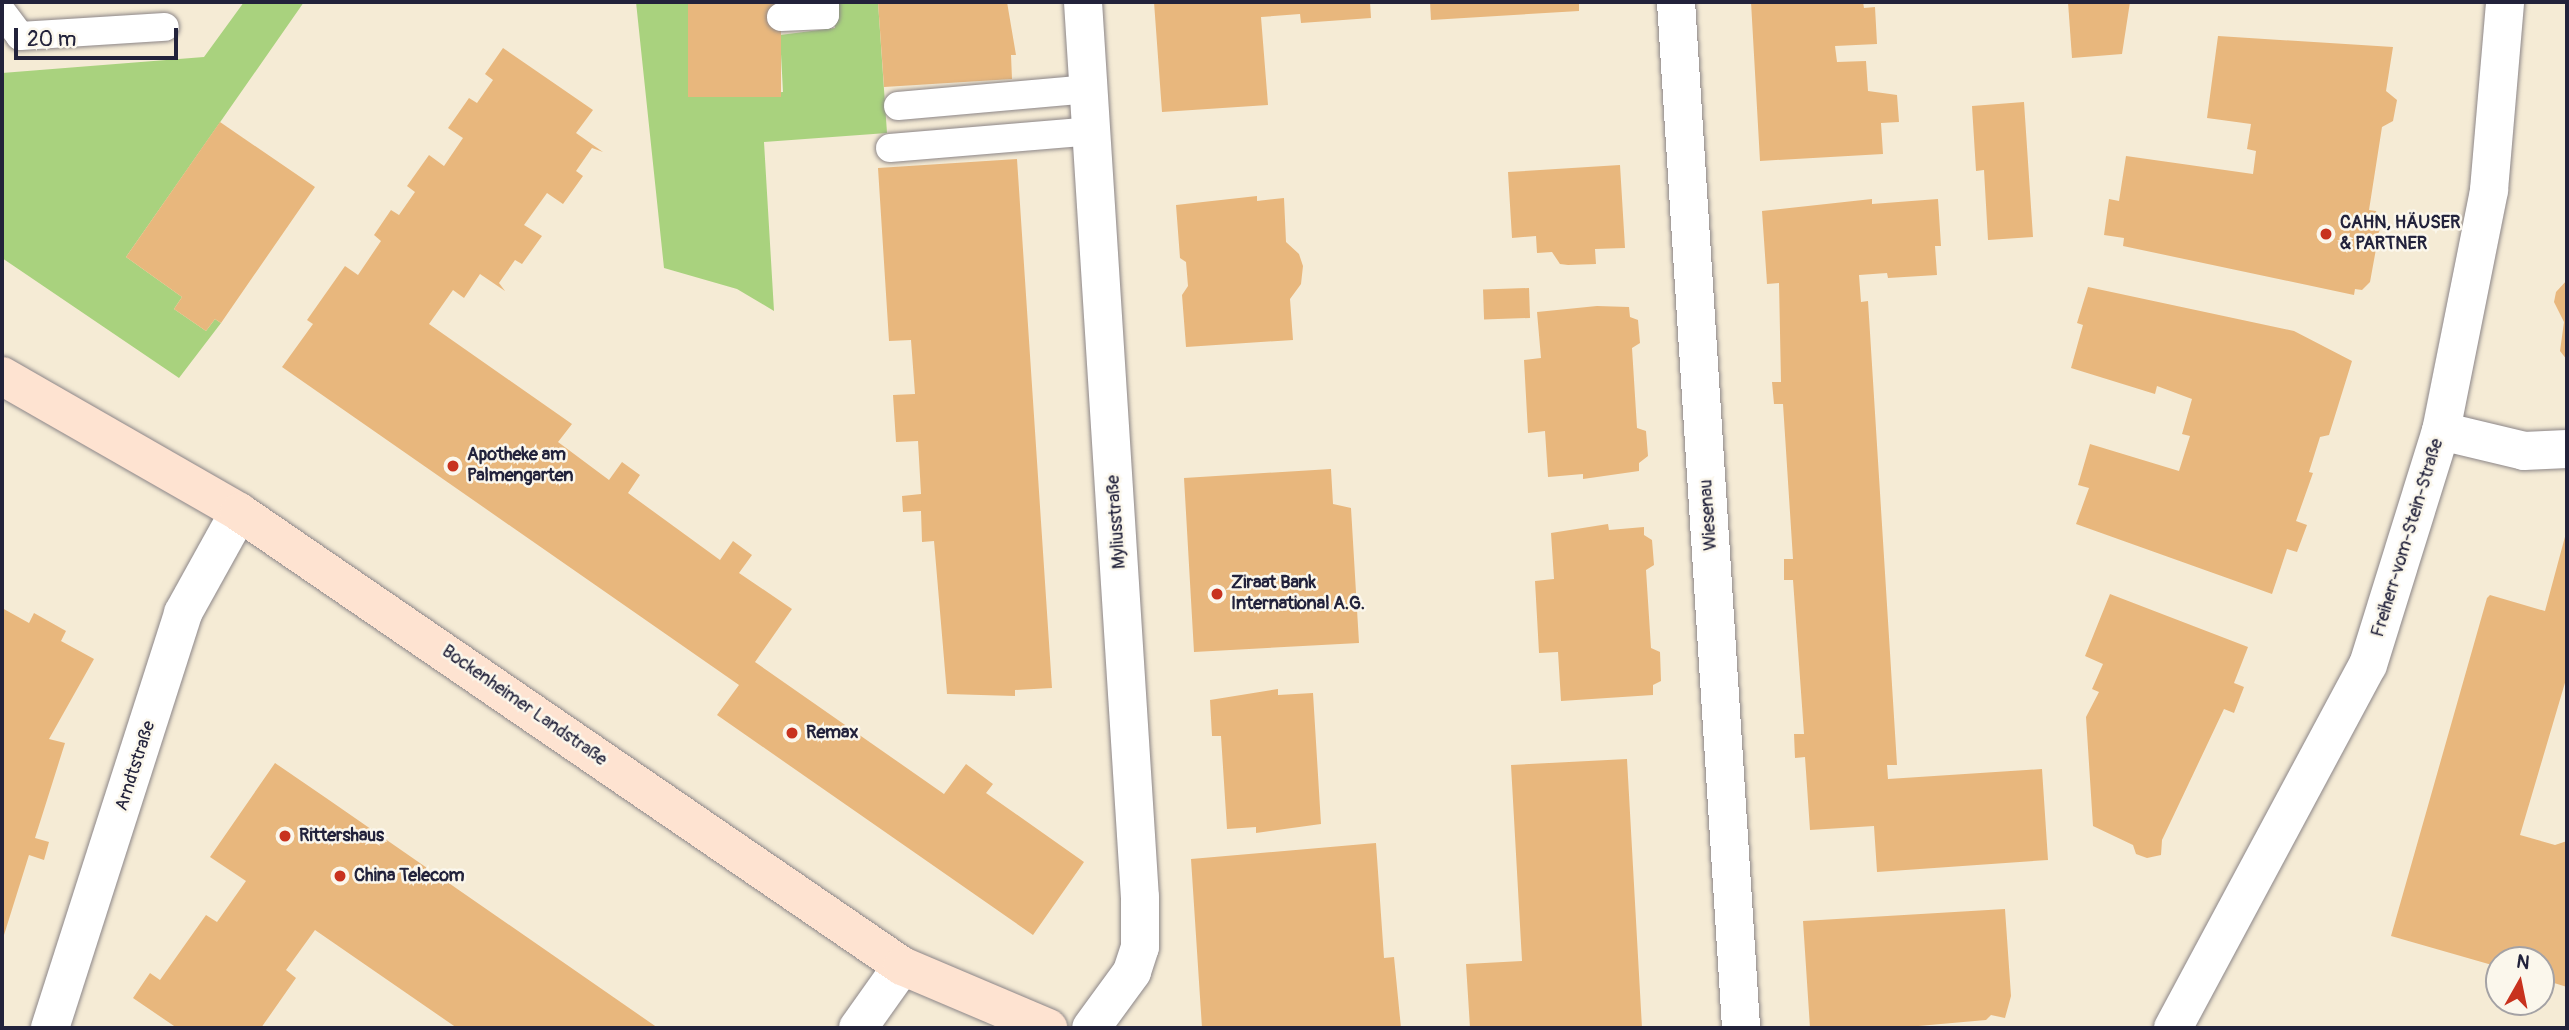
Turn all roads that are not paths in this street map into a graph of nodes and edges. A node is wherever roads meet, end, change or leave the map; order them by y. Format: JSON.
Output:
{"nodes":[{"id":1,"x":825,"y":2,"type":"edge"},
{"id":2,"x":1083,"y":2,"type":"edge"},
{"id":3,"x":1676,"y":2,"type":"edge"},
{"id":4,"x":2504,"y":2,"type":"edge"},
{"id":5,"x":2,"y":12,"type":"edge"},
{"id":6,"x":781,"y":17,"type":"dead end"},
{"id":7,"x":165,"y":27,"type":"dead end"},
{"id":8,"x":1089,"y":89,"type":"junction"},
{"id":9,"x":898,"y":106,"type":"dead end"},
{"id":10,"x":1093,"y":131,"type":"junction"},
{"id":11,"x":890,"y":148,"type":"dead end"},
{"id":12,"x":2,"y":376,"type":"edge"},
{"id":13,"x":2441,"y":431,"type":"junction"},
{"id":14,"x":2567,"y":449,"type":"edge"},
{"id":15,"x":239,"y":512,"type":"junction"},
{"id":16,"x":902,"y":966,"type":"junction"},
{"id":17,"x":50,"y":1028,"type":"edge"},
{"id":18,"x":858,"y":1028,"type":"edge"},
{"id":19,"x":1048,"y":1028,"type":"edge"},
{"id":20,"x":1091,"y":1028,"type":"edge"},
{"id":21,"x":1741,"y":1028,"type":"edge"},
{"id":22,"x":2173,"y":1028,"type":"edge"}],
"edges":[{"from":1,"to":6,"type":"lane"},
{"from":2,"to":8,"type":"street","name":"Myliusstraße"},
{"from":3,"to":21,"type":"street","name":"Wiesenau"},
{"from":4,"to":13,"type":"street","name":"Freiherr-vom-Stein-Straße"},
{"from":5,"to":7,"type":"lane"},
{"from":8,"to":9,"type":"lane"},
{"from":8,"to":10,"type":"street","name":"Myliusstraße"},
{"from":10,"to":11,"type":"lane"},
{"from":10,"to":20,"type":"street","name":"Myliusstraße"},
{"from":12,"to":15,"type":"main road","name":"Bockenheimer Landstraße"},
{"from":13,"to":14,"type":"street"},
{"from":13,"to":22,"type":"street","name":"Freiherr-vom-Stein-Straße"},
{"from":15,"to":16,"type":"main road","name":"Bockenheimer Landstraße"},
{"from":15,"to":17,"type":"street","name":"Arndtstraße"},
{"from":16,"to":18,"type":"street"},
{"from":16,"to":19,"type":"main road","name":"Bockenheimer Landstraße"}]}
